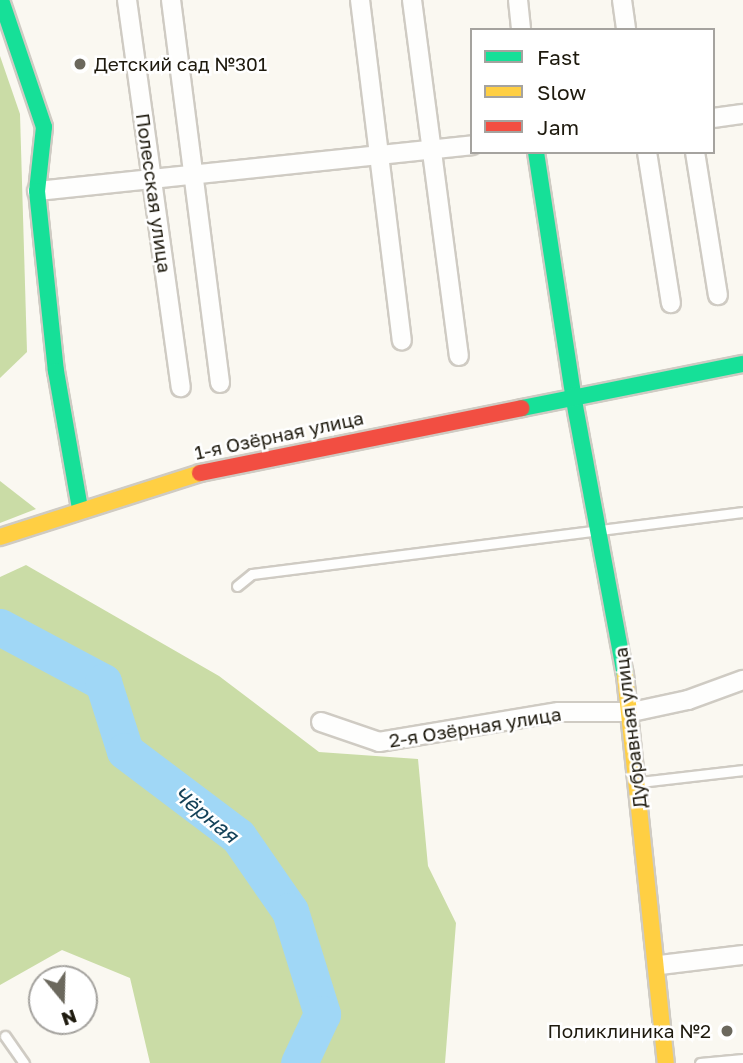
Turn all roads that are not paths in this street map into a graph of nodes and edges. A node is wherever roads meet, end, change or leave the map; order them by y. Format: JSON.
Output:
{"nodes":[{"id":1,"x":1,"y":0,"type":"edge"},
{"id":2,"x":127,"y":0,"type":"edge"},
{"id":3,"x":171,"y":0,"type":"edge"},
{"id":4,"x":360,"y":0,"type":"edge"},
{"id":5,"x":412,"y":0,"type":"edge"},
{"id":6,"x":518,"y":0,"type":"edge"},
{"id":7,"x":622,"y":0,"type":"edge"},
{"id":8,"x":521,"y":28,"type":"edge"},
{"id":9,"x":626,"y":28,"type":"edge"},
{"id":10,"x":743,"y":114,"type":"edge"},
{"id":11,"x":715,"y":118,"type":"edge"},
{"id":12,"x":470,"y":145,"type":"edge"},
{"id":13,"x":432,"y":149,"type":"junction"},
{"id":14,"x":536,"y":154,"type":"edge"},
{"id":15,"x":647,"y":154,"type":"edge"},
{"id":16,"x":695,"y":154,"type":"edge"},
{"id":17,"x":378,"y":155,"type":"junction"},
{"id":18,"x":193,"y":174,"type":"junction"},
{"id":19,"x":152,"y":179,"type":"junction"},
{"id":20,"x":37,"y":191,"type":"junction"},
{"id":21,"x":718,"y":295,"type":"dead end"},
{"id":22,"x":671,"y":303,"type":"dead end"},
{"id":23,"x":402,"y":340,"type":"dead end"},
{"id":24,"x":459,"y":356,"type":"dead end"},
{"id":25,"x":743,"y":364,"type":"edge"},
{"id":26,"x":220,"y":383,"type":"dead end"},
{"id":27,"x":181,"y":387,"type":"dead end"},
{"id":28,"x":573,"y":395,"type":"junction"},
{"id":29,"x":80,"y":509,"type":"junction"},
{"id":30,"x":743,"y":512,"type":"edge"},
{"id":31,"x":601,"y":531,"type":"junction"},
{"id":32,"x":0,"y":537,"type":"edge"},
{"id":33,"x":237,"y":586,"type":"dead end"},
{"id":34,"x":743,"y":680,"type":"edge"},
{"id":35,"x":632,"y":712,"type":"junction"},
{"id":36,"x":321,"y":722,"type":"dead end"},
{"id":37,"x":743,"y":770,"type":"edge"},
{"id":38,"x":636,"y":783,"type":"junction"},
{"id":39,"x":743,"y":955,"type":"edge"},
{"id":40,"x":660,"y":965,"type":"junction"},
{"id":41,"x":5,"y":1036,"type":"dead end"},
{"id":42,"x":743,"y":1059,"type":"edge"},
{"id":43,"x":24,"y":1063,"type":"edge"},
{"id":44,"x":666,"y":1063,"type":"edge"},
{"id":45,"x":701,"y":1063,"type":"edge"}],
"edges":[{"from":1,"to":20,"type":"street"},
{"from":2,"to":19,"type":"street","name":"Полесская улица"},
{"from":3,"to":18,"type":"street"},
{"from":4,"to":17,"type":"street"},
{"from":5,"to":13,"type":"street"},
{"from":6,"to":8,"type":"street"},
{"from":7,"to":9,"type":"street"},
{"from":10,"to":11,"type":"street"},
{"from":12,"to":13,"type":"street"},
{"from":13,"to":17,"type":"street"},
{"from":13,"to":24,"type":"street"},
{"from":14,"to":28,"type":"street","name":"Дубравная улица"},
{"from":15,"to":22,"type":"street"},
{"from":16,"to":21,"type":"street"},
{"from":17,"to":18,"type":"street"},
{"from":17,"to":23,"type":"street"},
{"from":18,"to":19,"type":"street"},
{"from":18,"to":26,"type":"street"},
{"from":19,"to":20,"type":"street"},
{"from":19,"to":27,"type":"street","name":"Полесская улица"},
{"from":20,"to":29,"type":"street"},
{"from":25,"to":28,"type":"street"},
{"from":28,"to":29,"type":"street","name":"1-я Озёрная улица"},
{"from":28,"to":31,"type":"street","name":"Дубравная улица"},
{"from":29,"to":32,"type":"street","name":"1-я Озёрная улица"},
{"from":30,"to":31,"type":"lane"},
{"from":31,"to":33,"type":"lane"},
{"from":31,"to":35,"type":"street","name":"Дубравная улица"},
{"from":34,"to":35,"type":"street","name":"2-я Озёрная улица"},
{"from":35,"to":36,"type":"street","name":"2-я Озёрная улица"},
{"from":35,"to":38,"type":"street","name":"Дубравная улица"},
{"from":37,"to":38,"type":"lane"},
{"from":38,"to":40,"type":"street","name":"Дубравная улица"},
{"from":39,"to":40,"type":"street"},
{"from":40,"to":44,"type":"street","name":"Дубравная улица"},
{"from":41,"to":43,"type":"lane"},
{"from":42,"to":45,"type":"lane"}]}
